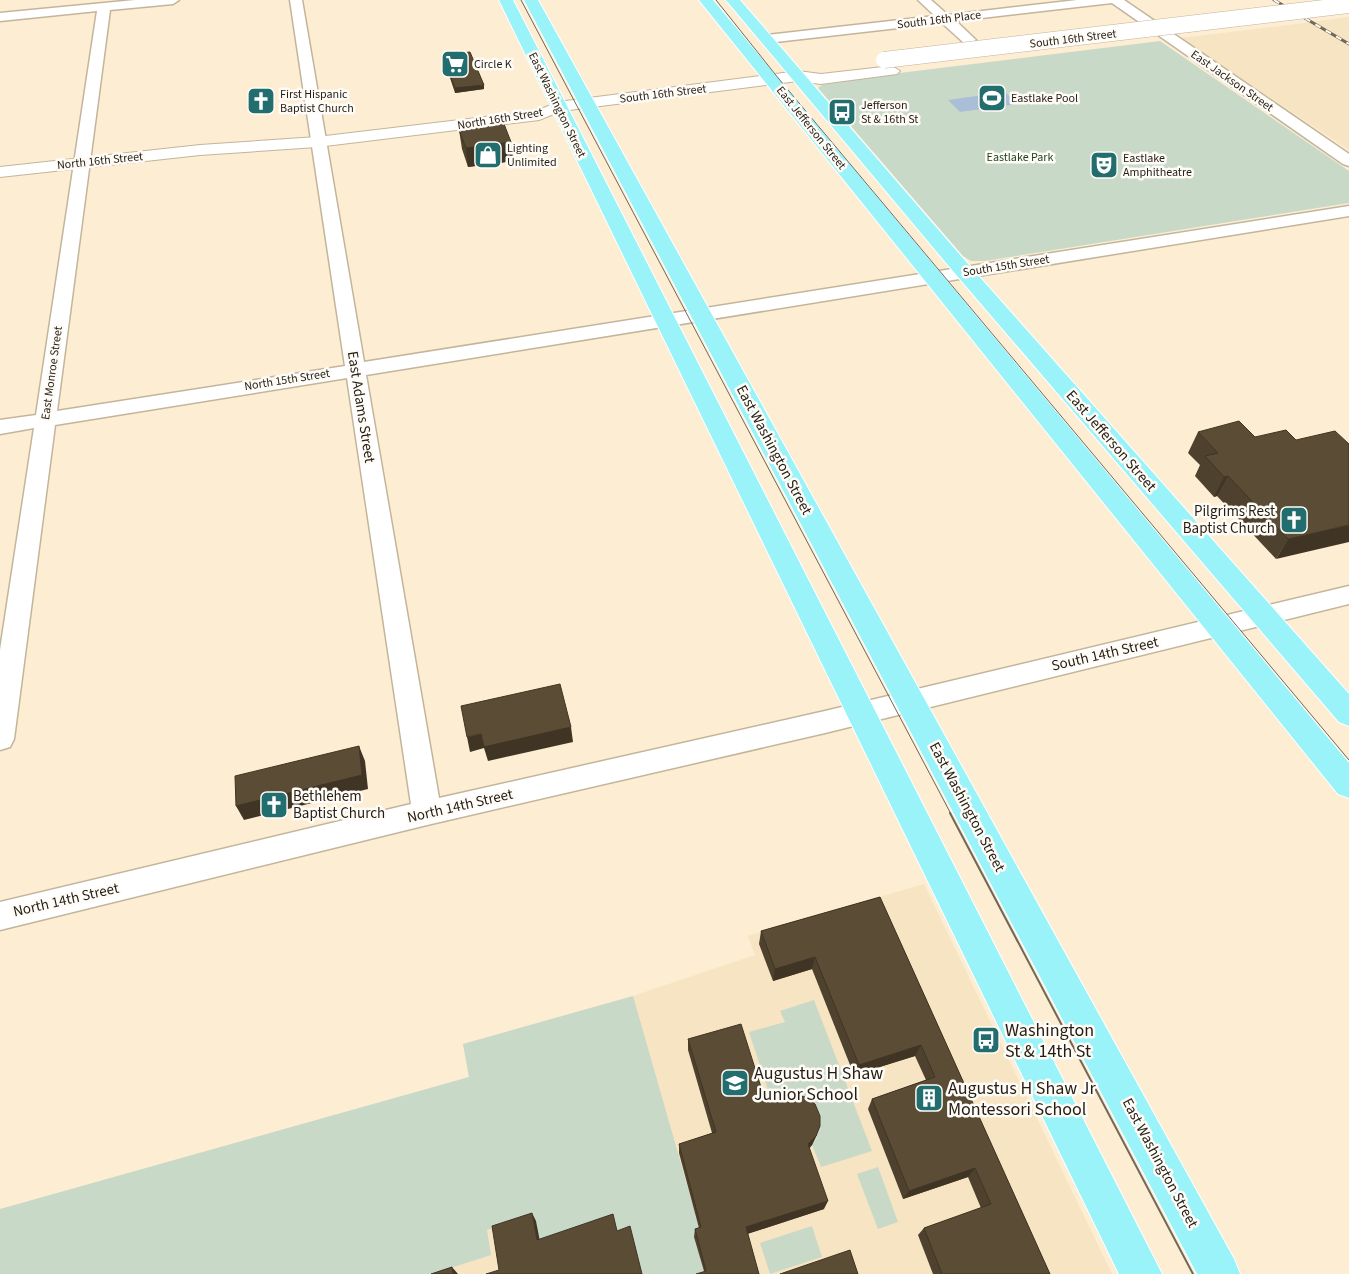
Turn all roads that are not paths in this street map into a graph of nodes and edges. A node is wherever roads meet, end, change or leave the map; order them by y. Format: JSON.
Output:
{"nodes":[{"id":1,"x":173,"y":0,"type":"edge"},
{"id":2,"x":296,"y":0,"type":"edge"},
{"id":3,"x":506,"y":0,"type":"edge"},
{"id":4,"x":523,"y":0,"type":"edge"},
{"id":5,"x":531,"y":0,"type":"edge"},
{"id":6,"x":706,"y":0,"type":"edge"},
{"id":7,"x":733,"y":0,"type":"edge"},
{"id":8,"x":924,"y":0,"type":"edge"},
{"id":9,"x":1110,"y":0,"type":"edge"},
{"id":10,"x":1116,"y":0,"type":"edge"},
{"id":11,"x":1349,"y":5,"type":"edge"},
{"id":12,"x":104,"y":7,"type":"junction"},
{"id":13,"x":1349,"y":13,"type":"edge"},
{"id":14,"x":0,"y":17,"type":"edge"},
{"id":15,"x":946,"y":19,"type":"junction"},
{"id":16,"x":520,"y":30,"type":"junction"},
{"id":17,"x":767,"y":40,"type":"junction"},
{"id":18,"x":969,"y":40,"type":"dead end"},
{"id":19,"x":888,"y":65,"type":"junction"},
{"id":20,"x":798,"y":76,"type":"junction"},
{"id":21,"x":772,"y":80,"type":"junction"},
{"id":22,"x":586,"y":104,"type":"junction"},
{"id":23,"x":558,"y":107,"type":"junction"},
{"id":24,"x":316,"y":136,"type":"junction"},
{"id":25,"x":1349,"y":161,"type":"edge"},
{"id":26,"x":81,"y":163,"type":"junction"},
{"id":27,"x":875,"y":166,"type":"junction"},
{"id":28,"x":0,"y":172,"type":"edge"},
{"id":29,"x":1349,"y":211,"type":"edge"},
{"id":30,"x":916,"y":255,"type":"junction"},
{"id":31,"x":965,"y":272,"type":"junction"},
{"id":32,"x":932,"y":277,"type":"junction"},
{"id":33,"x":701,"y":314,"type":"junction"},
{"id":34,"x":664,"y":320,"type":"junction"},
{"id":35,"x":714,"y":340,"type":"junction"},
{"id":36,"x":355,"y":369,"type":"junction"},
{"id":37,"x":46,"y":419,"type":"junction"},
{"id":38,"x":0,"y":427,"type":"edge"},
{"id":39,"x":731,"y":450,"type":"junction"},
{"id":40,"x":1349,"y":595,"type":"edge"},
{"id":41,"x":1263,"y":616,"type":"junction"},
{"id":42,"x":1219,"y":627,"type":"junction"},
{"id":43,"x":910,"y":701,"type":"junction"},
{"id":44,"x":862,"y":713,"type":"junction"},
{"id":45,"x":1349,"y":714,"type":"edge"},
{"id":46,"x":0,"y":740,"type":"edge"},
{"id":47,"x":1349,"y":785,"type":"edge"},
{"id":48,"x":427,"y":813,"type":"junction"},
{"id":49,"x":0,"y":916,"type":"edge"},
{"id":50,"x":1141,"y":1274,"type":"edge"},
{"id":51,"x":1219,"y":1274,"type":"edge"}],
"edges":[{"from":1,"to":12,"type":"street"},
{"from":2,"to":24,"type":"street","name":"East Adams Street"},
{"from":3,"to":16,"type":"main road","name":"East Washington Street"},
{"from":4,"to":16,"type":"main road"},
{"from":5,"to":22,"type":"main road","name":"East Washington Street"},
{"from":6,"to":21,"type":"main road","name":"East Jefferson Street"},
{"from":7,"to":17,"type":"main road","name":"East Jefferson Street"},
{"from":8,"to":15,"type":"street"},
{"from":9,"to":15,"type":"street","name":"South 16th Place"},
{"from":10,"to":25,"type":"street","name":"East Jackson Street"},
{"from":11,"to":19,"type":"main road","name":"South 16th Street","bridge":true},
{"from":12,"to":14,"type":"street"},
{"from":12,"to":26,"type":"street","name":"East Monroe Street"},
{"from":13,"to":19,"type":"main road","name":"South 16th Street"},
{"from":15,"to":17,"type":"street","name":"South 16th Place"},
{"from":15,"to":18,"type":"street"},
{"from":16,"to":23,"type":"main road","name":"East Washington Street"},
{"from":17,"to":20,"type":"main road","name":"East Jefferson Street"},
{"from":19,"to":20,"type":"main road","name":"South 16th Street"},
{"from":20,"to":21,"type":"main road","name":"South 16th Street"},
{"from":20,"to":27,"type":"main road","name":"East Jefferson Street"},
{"from":21,"to":22,"type":"main road","name":"South 16th Street"},
{"from":21,"to":30,"type":"main road","name":"East Jefferson Street"},
{"from":22,"to":23,"type":"main road","name":"South 16th Street"},
{"from":22,"to":33,"type":"main road","name":"East Washington Street"},
{"from":23,"to":24,"type":"main road","name":"North 16th Street"},
{"from":23,"to":34,"type":"main road","name":"East Washington Street"},
{"from":24,"to":26,"type":"main road","name":"North 16th Street"},
{"from":24,"to":36,"type":"street","name":"East Adams Street"},
{"from":26,"to":28,"type":"main road","name":"North 16th Street"},
{"from":26,"to":37,"type":"street","name":"East Monroe Street"},
{"from":27,"to":30,"type":"main road","name":"East Jefferson Street"},
{"from":27,"to":31,"type":"main road","name":"East Jefferson Street"},
{"from":29,"to":31,"type":"street","name":"South 15th Street"},
{"from":30,"to":32,"type":"main road","name":"East Jefferson Street"},
{"from":31,"to":32,"type":"street","name":"South 15th Street"},
{"from":31,"to":41,"type":"main road","name":"East Jefferson Street"},
{"from":32,"to":33,"type":"street","name":"South 15th Street"},
{"from":32,"to":42,"type":"main road","name":"East Jefferson Street"},
{"from":33,"to":34,"type":"street","name":"South 15th Street"},
{"from":33,"to":35,"type":"main road","name":"East Washington Street"},
{"from":34,"to":36,"type":"street","name":"North 15th Street"},
{"from":34,"to":39,"type":"main road","name":"East Washington Street"},
{"from":35,"to":39,"type":"main road","name":"East Washington Street"},
{"from":35,"to":43,"type":"main road","name":"East Washington Street"},
{"from":36,"to":37,"type":"street","name":"North 15th Street"},
{"from":36,"to":48,"type":"street","name":"East Adams Street"},
{"from":37,"to":38,"type":"street","name":"North 15th Street"},
{"from":37,"to":46,"type":"street","name":"East Monroe Street"},
{"from":39,"to":44,"type":"main road","name":"East Washington Street"},
{"from":40,"to":41,"type":"street","name":"South 14th Street"},
{"from":41,"to":42,"type":"street","name":"South 14th Street"},
{"from":41,"to":45,"type":"main road","name":"East Jefferson Street"},
{"from":42,"to":43,"type":"street","name":"South 14th Street"},
{"from":42,"to":47,"type":"main road","name":"East Jefferson Street"},
{"from":43,"to":44,"type":"street","name":"South 14th Street"},
{"from":43,"to":51,"type":"main road","name":"East Washington Street"},
{"from":44,"to":48,"type":"street","name":"North 14th Street"},
{"from":44,"to":50,"type":"main road","name":"East Washington Street"},
{"from":48,"to":49,"type":"street","name":"North 14th Street"}]}
